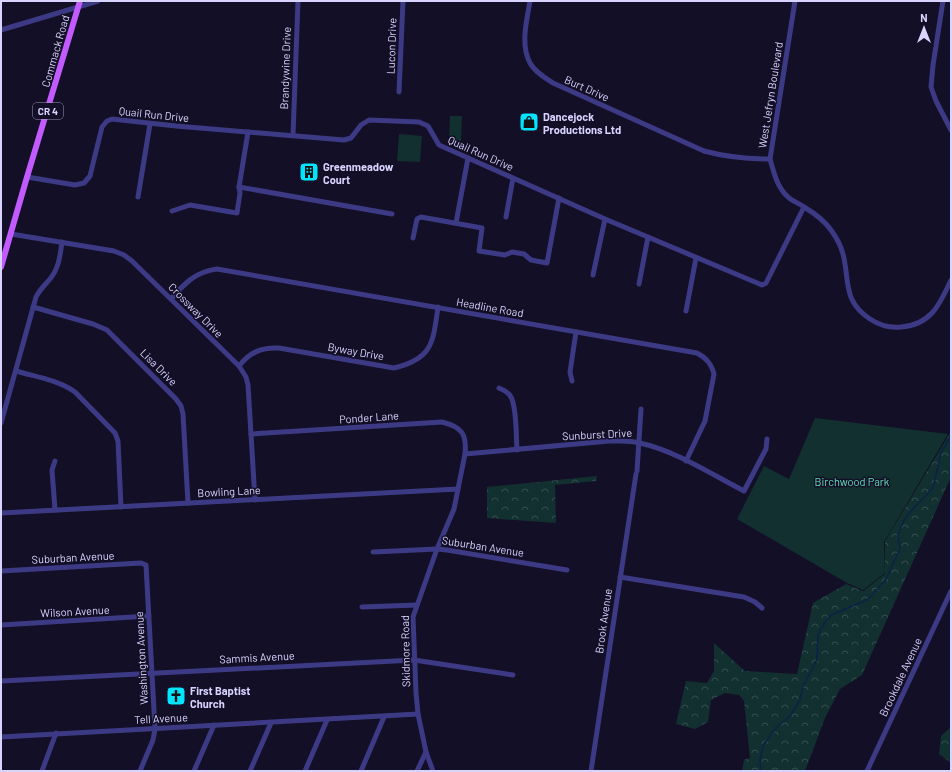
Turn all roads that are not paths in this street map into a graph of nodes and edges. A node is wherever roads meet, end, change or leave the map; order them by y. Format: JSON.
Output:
{"nodes":[{"id":1,"x":98,"y":1,"type":"edge"},
{"id":2,"x":298,"y":1,"type":"edge"},
{"id":3,"x":403,"y":1,"type":"edge"},
{"id":4,"x":530,"y":1,"type":"edge"},
{"id":5,"x":796,"y":1,"type":"edge"},
{"id":6,"x":943,"y":1,"type":"edge"},
{"id":7,"x":79,"y":4,"type":"edge"},
{"id":8,"x":1,"y":30,"type":"edge"},
{"id":9,"x":400,"y":92,"type":"dead end"},
{"id":10,"x":150,"y":124,"type":"junction"},
{"id":11,"x":951,"y":130,"type":"edge"},
{"id":12,"x":248,"y":132,"type":"junction"},
{"id":13,"x":293,"y":136,"type":"junction"},
{"id":14,"x":468,"y":158,"type":"junction"},
{"id":15,"x":770,"y":159,"type":"junction"},
{"id":16,"x":26,"y":177,"type":"junction"},
{"id":17,"x":513,"y":178,"type":"junction"},
{"id":18,"x":239,"y":187,"type":"junction"},
{"id":19,"x":138,"y":197,"type":"dead end"},
{"id":20,"x":559,"y":198,"type":"junction"},
{"id":21,"x":804,"y":207,"type":"junction"},
{"id":22,"x":172,"y":211,"type":"dead end"},
{"id":23,"x":392,"y":214,"type":"dead end"},
{"id":24,"x":506,"y":217,"type":"dead end"},
{"id":25,"x":605,"y":219,"type":"junction"},
{"id":26,"x":456,"y":223,"type":"junction"},
{"id":27,"x":10,"y":234,"type":"junction"},
{"id":28,"x":648,"y":237,"type":"junction"},
{"id":29,"x":413,"y":238,"type":"dead end"},
{"id":30,"x":62,"y":242,"type":"junction"},
{"id":31,"x":696,"y":258,"type":"junction"},
{"id":32,"x":1,"y":267,"type":"edge"},
{"id":33,"x":593,"y":275,"type":"dead end"},
{"id":34,"x":951,"y":280,"type":"edge"},
{"id":35,"x":639,"y":284,"type":"dead end"},
{"id":36,"x":171,"y":299,"type":"junction"},
{"id":37,"x":33,"y":307,"type":"junction"},
{"id":38,"x":438,"y":308,"type":"junction"},
{"id":39,"x":686,"y":311,"type":"dead end"},
{"id":40,"x":576,"y":332,"type":"junction"},
{"id":41,"x":239,"y":366,"type":"junction"},
{"id":42,"x":16,"y":371,"type":"junction"},
{"id":43,"x":572,"y":381,"type":"dead end"},
{"id":44,"x":499,"y":388,"type":"dead end"},
{"id":45,"x":641,"y":409,"type":"dead end"},
{"id":46,"x":1,"y":423,"type":"edge"},
{"id":47,"x":251,"y":434,"type":"junction"},
{"id":48,"x":767,"y":439,"type":"dead end"},
{"id":49,"x":639,"y":442,"type":"junction"},
{"id":50,"x":517,"y":450,"type":"junction"},
{"id":51,"x":465,"y":454,"type":"junction"},
{"id":52,"x":55,"y":461,"type":"dead end"},
{"id":53,"x":686,"y":461,"type":"junction"},
{"id":54,"x":458,"y":489,"type":"junction"},
{"id":55,"x":254,"y":500,"type":"junction"},
{"id":56,"x":188,"y":503,"type":"junction"},
{"id":57,"x":122,"y":507,"type":"junction"},
{"id":58,"x":55,"y":510,"type":"junction"},
{"id":59,"x":1,"y":513,"type":"edge"},
{"id":60,"x":437,"y":549,"type":"junction"},
{"id":61,"x":372,"y":552,"type":"dead end"},
{"id":62,"x":146,"y":565,"type":"joint"},
{"id":63,"x":567,"y":570,"type":"dead end"},
{"id":64,"x":1,"y":571,"type":"edge"},
{"id":65,"x":620,"y":577,"type":"junction"},
{"id":66,"x":951,"y":590,"type":"edge"},
{"id":67,"x":416,"y":605,"type":"junction"},
{"id":68,"x":362,"y":607,"type":"dead end"},
{"id":69,"x":762,"y":608,"type":"dead end"},
{"id":70,"x":149,"y":616,"type":"junction"},
{"id":71,"x":1,"y":625,"type":"edge"},
{"id":72,"x":414,"y":660,"type":"junction"},
{"id":73,"x":152,"y":673,"type":"junction"},
{"id":74,"x":513,"y":675,"type":"dead end"},
{"id":75,"x":1,"y":681,"type":"edge"},
{"id":76,"x":418,"y":714,"type":"junction"},
{"id":77,"x":384,"y":717,"type":"junction"},
{"id":78,"x":327,"y":720,"type":"junction"},
{"id":79,"x":271,"y":722,"type":"junction"},
{"id":80,"x":214,"y":725,"type":"junction"},
{"id":81,"x":155,"y":729,"type":"junction"},
{"id":82,"x":56,"y":733,"type":"junction"},
{"id":83,"x":1,"y":737,"type":"edge"},
{"id":84,"x":426,"y":752,"type":"junction"},
{"id":85,"x":42,"y":771,"type":"edge"},
{"id":86,"x":140,"y":771,"type":"edge"},
{"id":87,"x":194,"y":771,"type":"edge"},
{"id":88,"x":250,"y":771,"type":"edge"},
{"id":89,"x":305,"y":771,"type":"edge"},
{"id":90,"x":361,"y":771,"type":"edge"},
{"id":91,"x":417,"y":771,"type":"edge"},
{"id":92,"x":433,"y":771,"type":"edge"},
{"id":93,"x":591,"y":771,"type":"edge"},
{"id":94,"x":867,"y":771,"type":"edge"}],
"edges":[{"from":1,"to":7,"type":"street"},
{"from":2,"to":13,"type":"street","name":"Brandywine Drive"},
{"from":3,"to":9,"type":"street","name":"Lucon Drive"},
{"from":4,"to":15,"type":"street","name":"Burt Drive"},
{"from":5,"to":15,"type":"street","name":"West Jefryn Boulevard"},
{"from":6,"to":11,"type":"street"},
{"from":7,"to":8,"type":"street"},
{"from":7,"to":16,"type":"main road","name":"Commack Road","number":"CR 4"},
{"from":10,"to":12,"type":"street","name":"Quail Run Drive"},
{"from":10,"to":16,"type":"street","name":"Quail Run Drive"},
{"from":10,"to":19,"type":"street"},
{"from":12,"to":13,"type":"street","name":"Quail Run Drive"},
{"from":12,"to":18,"type":"street"},
{"from":13,"to":14,"type":"street","name":"Quail Run Drive"},
{"from":14,"to":17,"type":"street","name":"Quail Run Drive"},
{"from":14,"to":26,"type":"street"},
{"from":15,"to":21,"type":"street","name":"West Jefryn Boulevard"},
{"from":16,"to":27,"type":"main road","name":"Commack Road","number":"CR 4"},
{"from":17,"to":20,"type":"street","name":"Quail Run Drive"},
{"from":17,"to":24,"type":"street"},
{"from":18,"to":22,"type":"street"},
{"from":18,"to":23,"type":"street"},
{"from":20,"to":25,"type":"street","name":"Quail Run Drive"},
{"from":20,"to":26,"type":"street"},
{"from":21,"to":31,"type":"street","name":"Quail Run Drive"},
{"from":21,"to":34,"type":"street","name":"West Jefryn Boulevard"},
{"from":25,"to":28,"type":"street","name":"Quail Run Drive"},
{"from":25,"to":33,"type":"street"},
{"from":26,"to":29,"type":"street"},
{"from":27,"to":30,"type":"street","name":"Crossway Drive"},
{"from":27,"to":32,"type":"main road","name":"Commack Road","number":"CR 4"},
{"from":28,"to":31,"type":"street","name":"Quail Run Drive"},
{"from":28,"to":35,"type":"street"},
{"from":30,"to":36,"type":"street","name":"Crossway Drive"},
{"from":30,"to":37,"type":"street"},
{"from":31,"to":39,"type":"street"},
{"from":36,"to":38,"type":"street","name":"Headline Road"},
{"from":36,"to":41,"type":"street","name":"Crossway Drive"},
{"from":37,"to":42,"type":"street"},
{"from":37,"to":56,"type":"street","name":"Lisa Drive"},
{"from":38,"to":40,"type":"street","name":"Headline Road"},
{"from":38,"to":41,"type":"street","name":"Byway Drive"},
{"from":40,"to":43,"type":"street"},
{"from":40,"to":53,"type":"street","name":"Headline Road"},
{"from":41,"to":47,"type":"street","name":"Crossway Drive"},
{"from":42,"to":46,"type":"street"},
{"from":42,"to":57,"type":"street"},
{"from":44,"to":50,"type":"street"},
{"from":45,"to":49,"type":"street","name":"Brook Avenue"},
{"from":47,"to":51,"type":"street","name":"Ponder Lane"},
{"from":47,"to":55,"type":"street","name":"Crossway Drive"},
{"from":48,"to":53,"type":"street","name":"Sunburst Drive"},
{"from":49,"to":50,"type":"street","name":"Sunburst Drive"},
{"from":49,"to":53,"type":"street","name":"Sunburst Drive"},
{"from":49,"to":65,"type":"street","name":"Brook Avenue"},
{"from":50,"to":51,"type":"street","name":"Sunburst Drive"},
{"from":51,"to":54,"type":"street","name":"Ponder Lane"},
{"from":52,"to":58,"type":"street"},
{"from":54,"to":55,"type":"street","name":"Bowling Lane"},
{"from":54,"to":60,"type":"street","name":"Skidmore Road"},
{"from":55,"to":56,"type":"street","name":"Bowling Lane"},
{"from":56,"to":57,"type":"street","name":"Bowling Lane"},
{"from":57,"to":58,"type":"street","name":"Bowling Lane"},
{"from":58,"to":59,"type":"street","name":"Bowling Lane"},
{"from":60,"to":61,"type":"street","name":"Suburban Avenue"},
{"from":60,"to":63,"type":"street","name":"Suburban Avenue"},
{"from":60,"to":67,"type":"street","name":"Skidmore Road"},
{"from":62,"to":64,"type":"street","name":"Suburban Avenue"},
{"from":62,"to":70,"type":"street","name":"Washington Avenue"},
{"from":65,"to":69,"type":"street"},
{"from":65,"to":93,"type":"street","name":"Brook Avenue"},
{"from":66,"to":94,"type":"street","name":"Brookdale Avenue"},
{"from":67,"to":68,"type":"street"},
{"from":67,"to":72,"type":"street","name":"Skidmore Road"},
{"from":70,"to":71,"type":"street","name":"Wilson Avenue"},
{"from":70,"to":73,"type":"street","name":"Washington Avenue"},
{"from":72,"to":73,"type":"street","name":"Sammis Avenue"},
{"from":72,"to":74,"type":"street","name":"Sammis Avenue"},
{"from":72,"to":76,"type":"street","name":"Skidmore Road"},
{"from":73,"to":75,"type":"street","name":"Sammis Avenue"},
{"from":73,"to":81,"type":"street","name":"Washington Avenue"},
{"from":76,"to":77,"type":"street","name":"Tell Avenue"},
{"from":76,"to":84,"type":"street","name":"Skidmore Road"},
{"from":77,"to":78,"type":"street","name":"Tell Avenue"},
{"from":77,"to":90,"type":"street"},
{"from":78,"to":79,"type":"street","name":"Tell Avenue"},
{"from":78,"to":89,"type":"street"},
{"from":79,"to":80,"type":"street","name":"Tell Avenue"},
{"from":79,"to":88,"type":"street"},
{"from":80,"to":81,"type":"street","name":"Tell Avenue"},
{"from":80,"to":87,"type":"street"},
{"from":81,"to":82,"type":"street","name":"Tell Avenue"},
{"from":81,"to":86,"type":"street","name":"Washington Avenue"},
{"from":82,"to":83,"type":"street","name":"Tell Avenue"},
{"from":82,"to":85,"type":"street"},
{"from":84,"to":91,"type":"street"},
{"from":84,"to":92,"type":"street","name":"Skidmore Road"}]}
